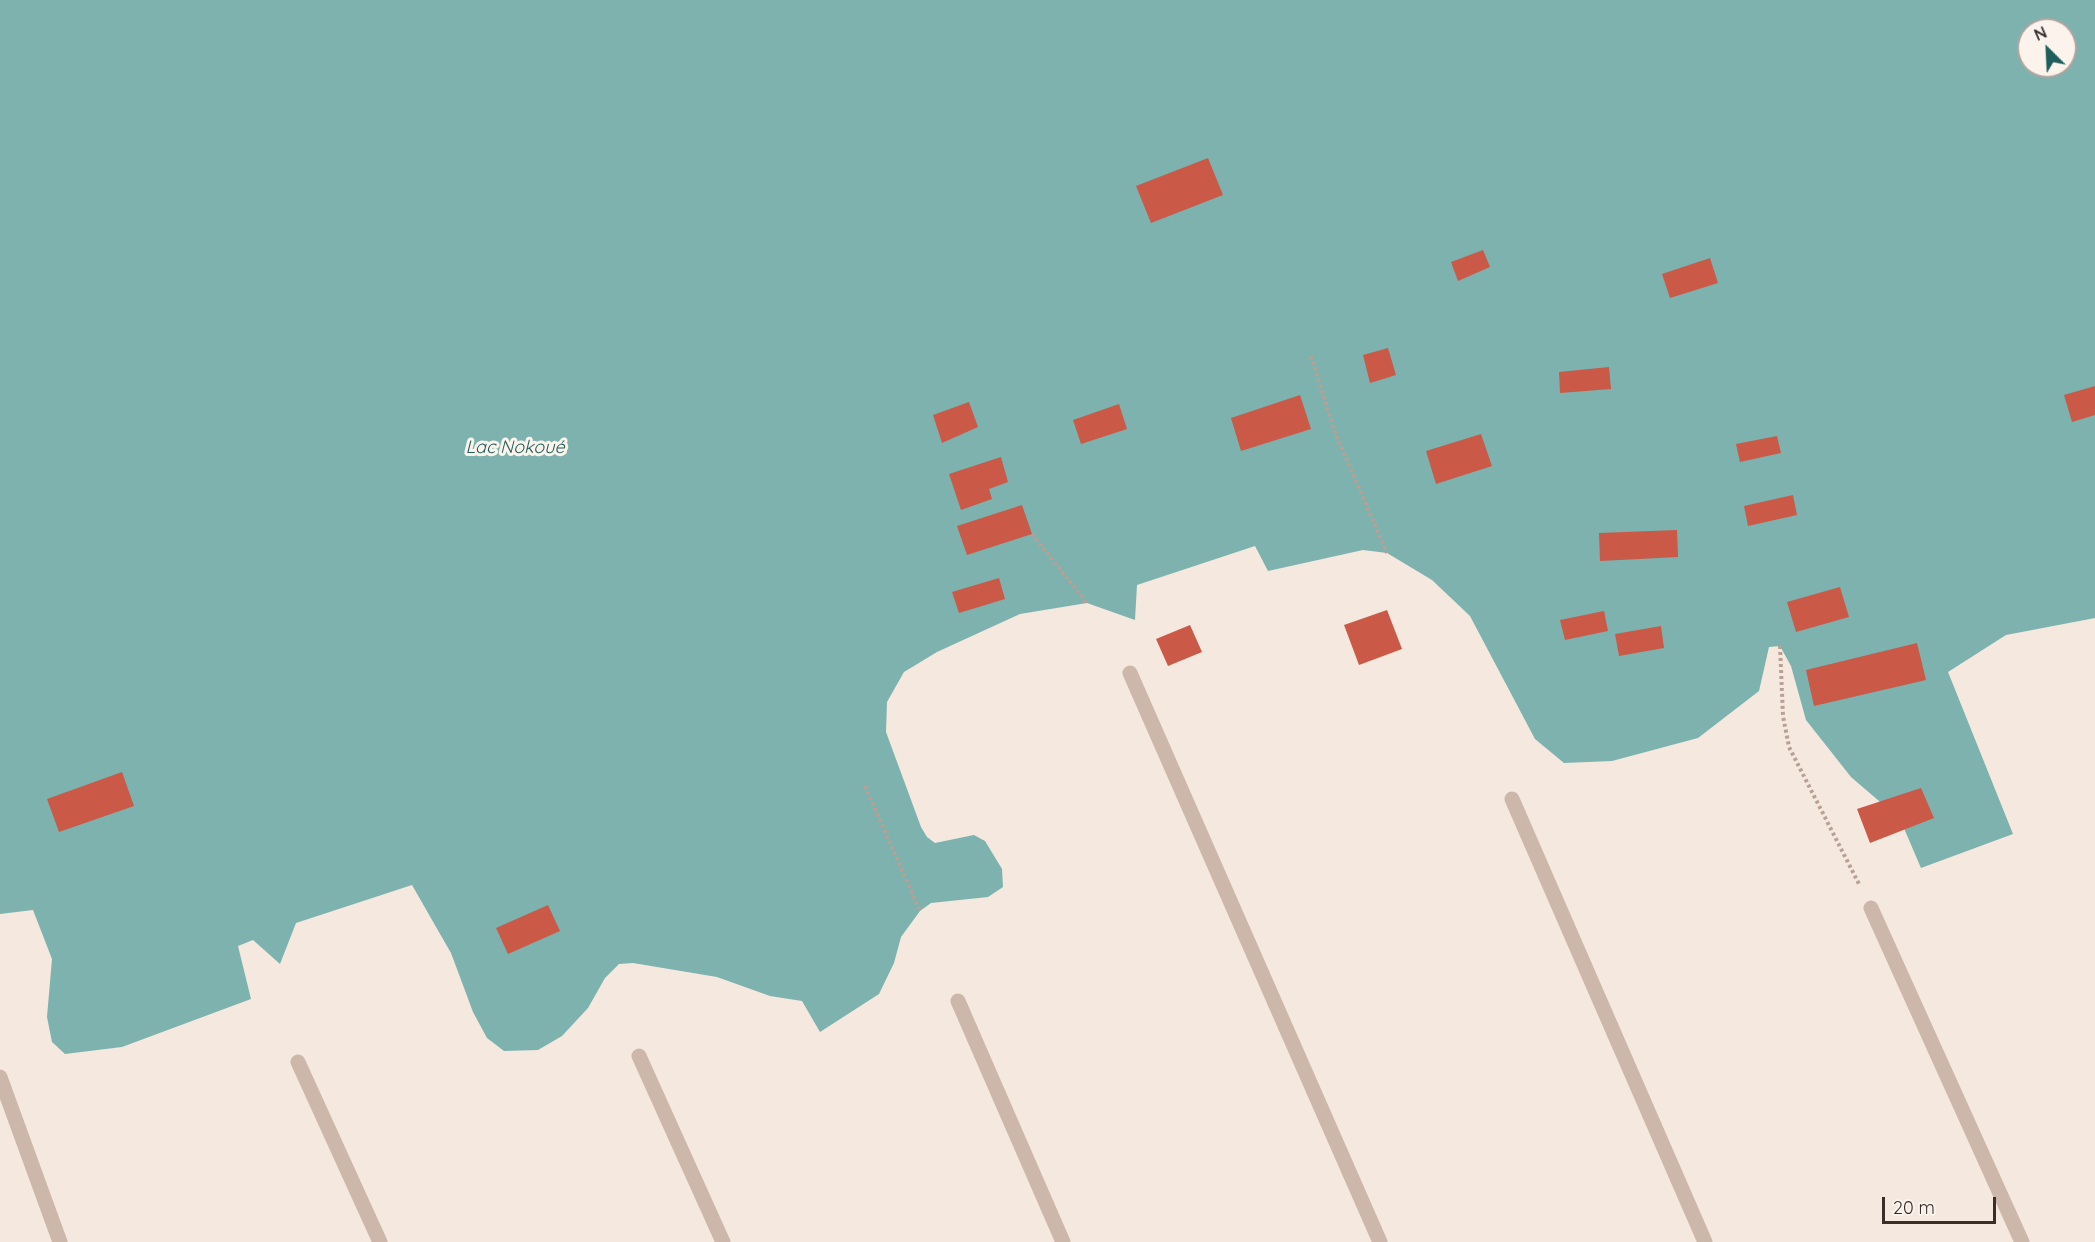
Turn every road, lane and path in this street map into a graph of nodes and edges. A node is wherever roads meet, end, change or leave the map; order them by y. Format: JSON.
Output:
{"nodes":[{"id":1,"x":1311,"y":356,"type":"dead end"},
{"id":2,"x":1032,"y":534,"type":"dead end"},
{"id":3,"x":1387,"y":553,"type":"dead end"},
{"id":4,"x":1087,"y":603,"type":"dead end"},
{"id":5,"x":1780,"y":646,"type":"dead end"},
{"id":6,"x":1130,"y":674,"type":"dead end"},
{"id":7,"x":865,"y":786,"type":"dead end"},
{"id":8,"x":1512,"y":799,"type":"dead end"},
{"id":9,"x":1871,"y":909,"type":"joint"},
{"id":10,"x":920,"y":911,"type":"dead end"},
{"id":11,"x":958,"y":1000,"type":"dead end"},
{"id":12,"x":639,"y":1056,"type":"dead end"},
{"id":13,"x":298,"y":1062,"type":"dead end"},
{"id":14,"x":0,"y":1077,"type":"edge"},
{"id":15,"x":60,"y":1242,"type":"edge"},
{"id":16,"x":380,"y":1242,"type":"edge"},
{"id":17,"x":723,"y":1242,"type":"edge"},
{"id":18,"x":1063,"y":1242,"type":"edge"},
{"id":19,"x":1380,"y":1242,"type":"edge"},
{"id":20,"x":1705,"y":1242,"type":"edge"},
{"id":21,"x":2022,"y":1242,"type":"edge"}],
"edges":[{"from":1,"to":3,"type":"path"},
{"from":2,"to":4,"type":"path"},
{"from":5,"to":9,"type":"path"},
{"from":6,"to":19,"type":"street"},
{"from":7,"to":10,"type":"path"},
{"from":8,"to":20,"type":"street"},
{"from":9,"to":21,"type":"street"},
{"from":11,"to":18,"type":"street"},
{"from":12,"to":17,"type":"street"},
{"from":13,"to":16,"type":"street"},
{"from":14,"to":15,"type":"street"}]}
